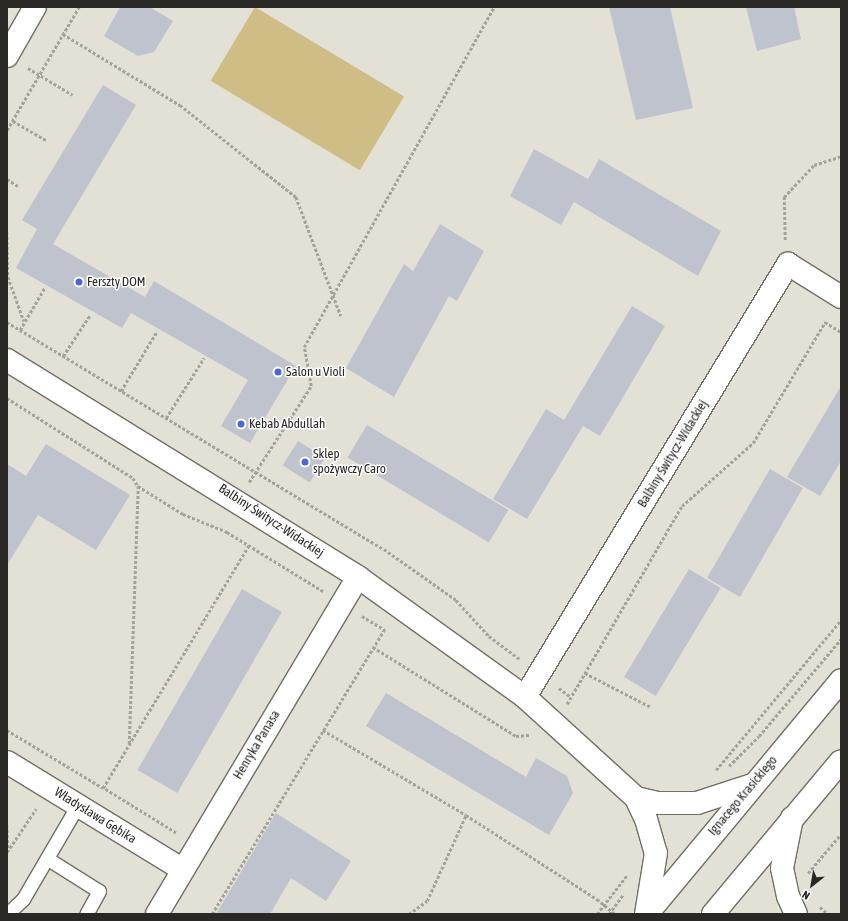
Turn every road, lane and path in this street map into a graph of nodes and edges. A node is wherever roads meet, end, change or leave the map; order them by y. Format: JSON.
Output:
{"nodes":[{"id":1,"x":79,"y":7,"type":"edge"},
{"id":2,"x":494,"y":7,"type":"edge"},
{"id":3,"x":34,"y":8,"type":"edge"},
{"id":4,"x":63,"y":34,"type":"junction"},
{"id":5,"x":7,"y":56,"type":"edge"},
{"id":6,"x":26,"y":66,"type":"dead end"},
{"id":7,"x":38,"y":74,"type":"junction"},
{"id":8,"x":73,"y":95,"type":"dead end"},
{"id":9,"x":13,"y":121,"type":"junction"},
{"id":10,"x":7,"y":130,"type":"edge"},
{"id":11,"x":47,"y":141,"type":"dead end"},
{"id":12,"x":841,"y":156,"type":"edge"},
{"id":13,"x":7,"y":179,"type":"edge"},
{"id":14,"x":20,"y":187,"type":"dead end"},
{"id":15,"x":7,"y":232,"type":"edge"},
{"id":16,"x":785,"y":243,"type":"dead end"},
{"id":17,"x":45,"y":287,"type":"dead end"},
{"id":18,"x":333,"y":294,"type":"junction"},
{"id":19,"x":841,"y":297,"type":"edge"},
{"id":20,"x":90,"y":315,"type":"dead end"},
{"id":21,"x":341,"y":316,"type":"dead end"},
{"id":22,"x":24,"y":321,"type":"junction"},
{"id":23,"x":7,"y":322,"type":"edge"},
{"id":24,"x":20,"y":330,"type":"junction"},
{"id":25,"x":157,"y":331,"type":"dead end"},
{"id":26,"x":841,"y":332,"type":"edge"},
{"id":27,"x":63,"y":356,"type":"junction"},
{"id":28,"x":204,"y":358,"type":"dead end"},
{"id":29,"x":7,"y":360,"type":"edge"},
{"id":30,"x":121,"y":391,"type":"junction"},
{"id":31,"x":7,"y":398,"type":"edge"},
{"id":32,"x":166,"y":418,"type":"junction"},
{"id":33,"x":255,"y":472,"type":"junction"},
{"id":34,"x":138,"y":486,"type":"junction"},
{"id":35,"x":247,"y":486,"type":"dead end"},
{"id":36,"x":249,"y":545,"type":"junction"},
{"id":37,"x":358,"y":577,"type":"junction"},
{"id":38,"x":326,"y":593,"type":"dead end"},
{"id":39,"x":841,"y":620,"type":"edge"},
{"id":40,"x":387,"y":625,"type":"dead end"},
{"id":41,"x":373,"y":647,"type":"junction"},
{"id":42,"x":585,"y":673,"type":"junction"},
{"id":43,"x":540,"y":674,"type":"junction"},
{"id":44,"x":841,"y":680,"type":"edge"},
{"id":45,"x":525,"y":697,"type":"junction"},
{"id":46,"x":571,"y":697,"type":"junction"},
{"id":47,"x":651,"y":707,"type":"dead end"},
{"id":48,"x":564,"y":711,"type":"dead end"},
{"id":49,"x":7,"y":730,"type":"edge"},
{"id":50,"x":323,"y":730,"type":"junction"},
{"id":51,"x":532,"y":735,"type":"dead end"},
{"id":52,"x":129,"y":745,"type":"junction"},
{"id":53,"x":841,"y":761,"type":"edge"},
{"id":54,"x":7,"y":762,"type":"edge"},
{"id":55,"x":714,"y":772,"type":"dead end"},
{"id":56,"x":752,"y":785,"type":"junction"},
{"id":57,"x":103,"y":788,"type":"junction"},
{"id":58,"x":636,"y":798,"type":"junction"},
{"id":59,"x":78,"y":805,"type":"junction"},
{"id":60,"x":38,"y":806,"type":"dead end"},
{"id":61,"x":466,"y":815,"type":"junction"},
{"id":62,"x":792,"y":818,"type":"junction"},
{"id":63,"x":7,"y":825,"type":"edge"},
{"id":64,"x":841,"y":834,"type":"edge"},
{"id":65,"x":181,"y":836,"type":"dead end"},
{"id":66,"x":8,"y":850,"type":"edge"},
{"id":67,"x":48,"y":858,"type":"junction"},
{"id":68,"x":183,"y":870,"type":"junction"},
{"id":69,"x":630,"y":871,"type":"dead end"},
{"id":70,"x":803,"y":879,"type":"dead end"},
{"id":71,"x":604,"y":905,"type":"junction"},
{"id":72,"x":7,"y":914,"type":"edge"},
{"id":73,"x":86,"y":914,"type":"edge"},
{"id":74,"x":157,"y":914,"type":"edge"},
{"id":75,"x":212,"y":914,"type":"edge"},
{"id":76,"x":409,"y":914,"type":"edge"},
{"id":77,"x":597,"y":914,"type":"edge"},
{"id":78,"x":615,"y":914,"type":"edge"},
{"id":79,"x":646,"y":914,"type":"edge"},
{"id":80,"x":713,"y":914,"type":"edge"},
{"id":81,"x":796,"y":914,"type":"edge"}],
"edges":[{"from":1,"to":4,"type":"path"},
{"from":2,"to":18,"type":"path"},
{"from":3,"to":5,"type":"street"},
{"from":4,"to":7,"type":"path"},
{"from":4,"to":18,"type":"path"},
{"from":6,"to":7,"type":"path"},
{"from":7,"to":8,"type":"path"},
{"from":7,"to":9,"type":"path"},
{"from":9,"to":10,"type":"path"},
{"from":9,"to":11,"type":"path"},
{"from":12,"to":16,"type":"path"},
{"from":13,"to":14,"type":"path"},
{"from":15,"to":22,"type":"path"},
{"from":17,"to":22,"type":"path"},
{"from":18,"to":21,"type":"path"},
{"from":18,"to":33,"type":"path"},
{"from":19,"to":43,"type":"street","name":"Balbiny Świtycz-Widackiej"},
{"from":20,"to":27,"type":"path"},
{"from":22,"to":24,"type":"path"},
{"from":23,"to":24,"type":"path"},
{"from":24,"to":27,"type":"path"},
{"from":25,"to":30,"type":"path"},
{"from":26,"to":42,"type":"path"},
{"from":27,"to":30,"type":"path"},
{"from":28,"to":32,"type":"path"},
{"from":29,"to":37,"type":"street","name":"Balbiny Świtycz-Widackiej"},
{"from":30,"to":32,"type":"path"},
{"from":31,"to":34,"type":"path"},
{"from":32,"to":33,"type":"path"},
{"from":33,"to":35,"type":"path"},
{"from":33,"to":43,"type":"path"},
{"from":34,"to":36,"type":"path"},
{"from":34,"to":52,"type":"path"},
{"from":36,"to":38,"type":"path"},
{"from":36,"to":52,"type":"path"},
{"from":37,"to":45,"type":"street","name":"Balbiny Świtycz-Widackiej"},
{"from":37,"to":68,"type":"street","name":"Henryka Panasa"},
{"from":39,"to":55,"type":"path"},
{"from":40,"to":41,"type":"path"},
{"from":41,"to":50,"type":"path"},
{"from":41,"to":51,"type":"path"},
{"from":42,"to":46,"type":"path"},
{"from":42,"to":47,"type":"path"},
{"from":43,"to":45,"type":"street","name":"Balbiny Świtycz-Widackiej"},
{"from":43,"to":46,"type":"path"},
{"from":44,"to":56,"type":"street","name":"Ignacego Krasickiego"},
{"from":45,"to":58,"type":"street","name":"Balbiny Świtycz-Widackiej"},
{"from":46,"to":48,"type":"path"},
{"from":49,"to":57,"type":"path"},
{"from":50,"to":61,"type":"path"},
{"from":50,"to":75,"type":"path"},
{"from":52,"to":57,"type":"path"},
{"from":53,"to":62,"type":"street"},
{"from":54,"to":59,"type":"street","name":"Władysława Gębika"},
{"from":56,"to":58,"type":"street","name":"Balbiny Świtycz-Widackiej"},
{"from":56,"to":79,"type":"street","name":"Ignacego Krasickiego"},
{"from":57,"to":65,"type":"path"},
{"from":58,"to":79,"type":"street","name":"Balbiny Świtycz-Widackiej"},
{"from":59,"to":67,"type":"lane"},
{"from":59,"to":68,"type":"street","name":"Władysława Gębika"},
{"from":60,"to":66,"type":"path"},
{"from":61,"to":71,"type":"path"},
{"from":61,"to":76,"type":"path"},
{"from":62,"to":80,"type":"street"},
{"from":62,"to":81,"type":"street"},
{"from":63,"to":66,"type":"path"},
{"from":64,"to":70,"type":"path"},
{"from":67,"to":72,"type":"lane"},
{"from":67,"to":73,"type":"lane"},
{"from":68,"to":74,"type":"street","name":"Henryka Panasa"},
{"from":69,"to":71,"type":"path"},
{"from":71,"to":77,"type":"path"},
{"from":71,"to":78,"type":"path"}]}
